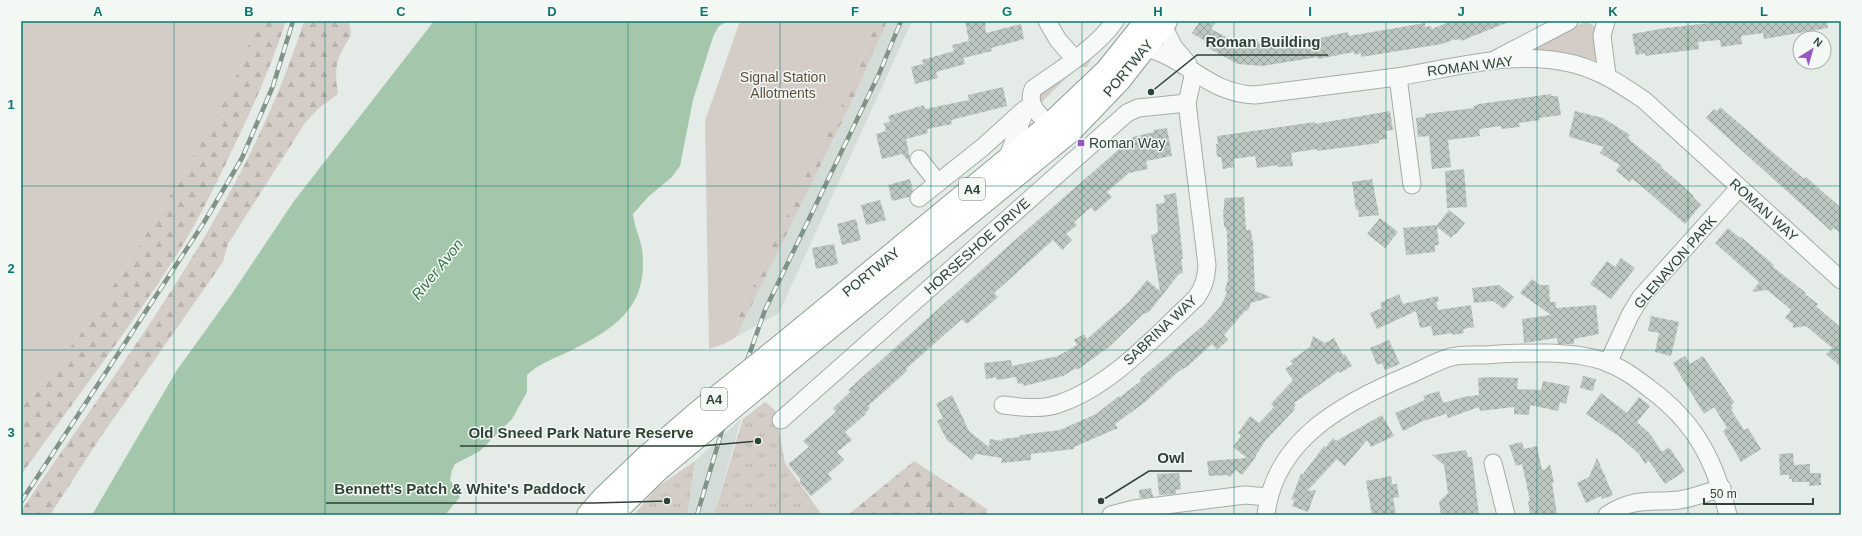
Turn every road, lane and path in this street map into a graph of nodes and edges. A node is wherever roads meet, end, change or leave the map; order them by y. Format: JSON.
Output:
{"nodes":[{"id":1,"x":1048,"y":21,"type":"edge"},
{"id":2,"x":1115,"y":21,"type":"edge"},
{"id":3,"x":1568,"y":21,"type":"edge"},
{"id":4,"x":1606,"y":21,"type":"edge"},
{"id":5,"x":1158,"y":22,"type":"edge"},
{"id":6,"x":1146,"y":48,"type":"junction"},
{"id":7,"x":1074,"y":58,"type":"junction"},
{"id":8,"x":1492,"y":61,"type":"junction"},
{"id":9,"x":1194,"y":72,"type":"junction"},
{"id":10,"x":1607,"y":75,"type":"junction"},
{"id":11,"x":1398,"y":77,"type":"junction"},
{"id":12,"x":1028,"y":102,"type":"junction"},
{"id":13,"x":1187,"y":102,"type":"junction"},
{"id":14,"x":1049,"y":125,"type":"junction"},
{"id":15,"x":919,"y":159,"type":"dead end"},
{"id":16,"x":1005,"y":162,"type":"junction"},
{"id":17,"x":938,"y":183,"type":"junction"},
{"id":18,"x":1412,"y":185,"type":"dead end"},
{"id":19,"x":1739,"y":188,"type":"junction"},
{"id":20,"x":919,"y":198,"type":"dead end"},
{"id":21,"x":1841,"y":280,"type":"edge"},
{"id":22,"x":789,"y":350,"type":"junction"},
{"id":23,"x":1608,"y":363,"type":"junction"},
{"id":24,"x":1003,"y":405,"type":"dead end"},
{"id":25,"x":781,"y":420,"type":"dead end"},
{"id":26,"x":653,"y":463,"type":"junction"},
{"id":27,"x":1493,"y":464,"type":"dead end"},
{"id":28,"x":1722,"y":488,"type":"junction"},
{"id":29,"x":1268,"y":497,"type":"junction"},
{"id":30,"x":588,"y":515,"type":"edge"},
{"id":31,"x":612,"y":515,"type":"edge"},
{"id":32,"x":1111,"y":515,"type":"edge"},
{"id":33,"x":1266,"y":515,"type":"edge"},
{"id":34,"x":1506,"y":515,"type":"edge"},
{"id":35,"x":1607,"y":515,"type":"edge"},
{"id":36,"x":1728,"y":515,"type":"edge"}],
"edges":[{"from":1,"to":7,"type":"street"},
{"from":2,"to":7,"type":"street"},
{"from":3,"to":8,"type":"street"},
{"from":4,"to":10,"type":"street"},
{"from":5,"to":6,"type":"highway","name":"PORTWAY","number":"A4"},
{"from":5,"to":9,"type":"street","name":"ROMAN WAY"},
{"from":5,"to":14,"type":"highway","name":"PORTWAY","number":"A4"},
{"from":6,"to":9,"type":"street","name":"ROMAN WAY"},
{"from":6,"to":22,"type":"highway","name":"PORTWAY","number":"A4"},
{"from":7,"to":12,"type":"street"},
{"from":8,"to":10,"type":"street","name":"ROMAN WAY"},
{"from":8,"to":11,"type":"street","name":"ROMAN WAY"},
{"from":9,"to":11,"type":"street","name":"ROMAN WAY"},
{"from":9,"to":13,"type":"street","name":"SABRINA WAY"},
{"from":10,"to":19,"type":"street","name":"ROMAN WAY"},
{"from":11,"to":18,"type":"street"},
{"from":12,"to":14,"type":"street"},
{"from":12,"to":16,"type":"street"},
{"from":12,"to":17,"type":"street"},
{"from":13,"to":24,"type":"street","name":"SABRINA WAY"},
{"from":13,"to":25,"type":"street","name":"HORSESHOE DRIVE"},
{"from":14,"to":16,"type":"highway","name":"PORTWAY","number":"A4"},
{"from":15,"to":17,"type":"street"},
{"from":16,"to":22,"type":"highway","name":"PORTWAY","number":"A4"},
{"from":17,"to":20,"type":"street"},
{"from":19,"to":21,"type":"street","name":"ROMAN WAY"},
{"from":19,"to":23,"type":"street","name":"GLENAVON PARK"},
{"from":22,"to":26,"type":"highway","name":"PORTWAY","number":"A4","bridge":true},
{"from":23,"to":28,"type":"street"},
{"from":23,"to":29,"type":"street"},
{"from":26,"to":30,"type":"highway","name":"PORTWAY","number":"A4"},
{"from":26,"to":31,"type":"highway","name":"PORTWAY","number":"A4"},
{"from":27,"to":34,"type":"street"},
{"from":28,"to":35,"type":"street"},
{"from":28,"to":36,"type":"street"},
{"from":29,"to":32,"type":"street"},
{"from":29,"to":33,"type":"street"}]}
